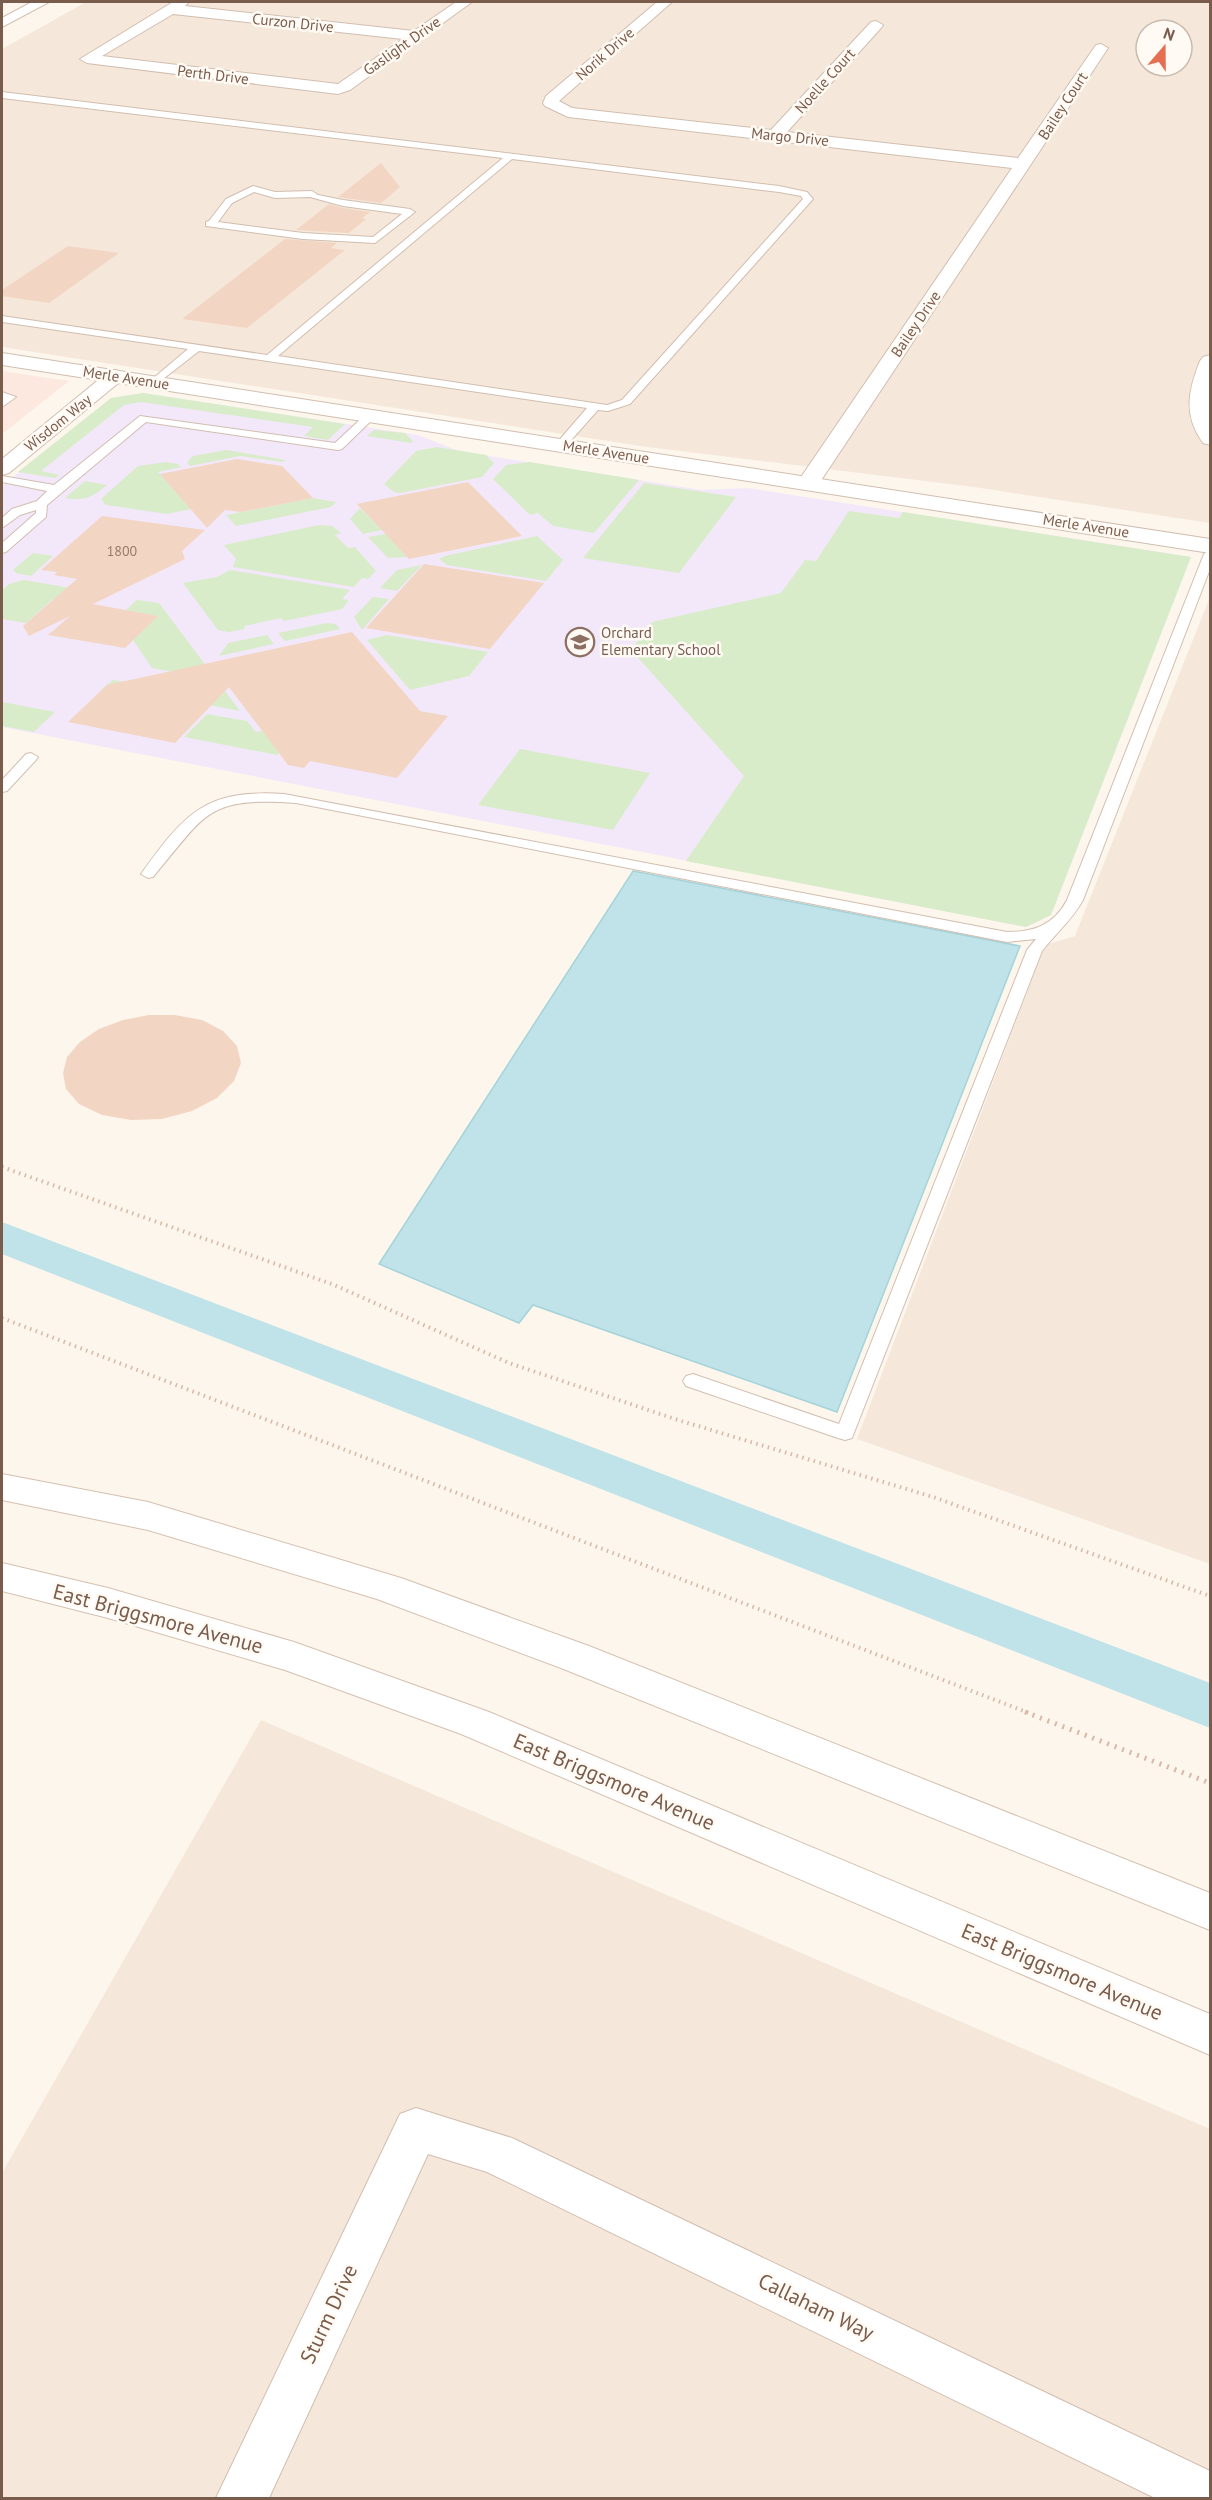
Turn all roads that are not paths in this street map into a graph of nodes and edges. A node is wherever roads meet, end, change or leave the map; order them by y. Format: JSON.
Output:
{"nodes":[{"id":1,"x":42,"y":2,"type":"edge"},
{"id":2,"x":182,"y":2,"type":"edge"},
{"id":3,"x":465,"y":2,"type":"edge"},
{"id":4,"x":666,"y":2,"type":"edge"},
{"id":5,"x":169,"y":9,"type":"junction"},
{"id":6,"x":2,"y":23,"type":"edge"},
{"id":7,"x":876,"y":26,"type":"dead end"},
{"id":8,"x":417,"y":36,"type":"junction"},
{"id":9,"x":1101,"y":48,"type":"dead end"},
{"id":10,"x":338,"y":89,"type":"joint"},
{"id":11,"x":2,"y":95,"type":"edge"},
{"id":12,"x":555,"y":107,"type":"joint"},
{"id":13,"x":775,"y":136,"type":"junction"},
{"id":14,"x":509,"y":158,"type":"junction"},
{"id":15,"x":1025,"y":164,"type":"junction"},
{"id":16,"x":370,"y":240,"type":"joint"},
{"id":17,"x":2,"y":319,"type":"edge"},
{"id":18,"x":197,"y":347,"type":"junction"},
{"id":19,"x":270,"y":358,"type":"junction"},
{"id":20,"x":2,"y":359,"type":"edge"},
{"id":21,"x":1210,"y":361,"type":"edge"},
{"id":22,"x":115,"y":376,"type":"junction"},
{"id":23,"x":154,"y":382,"type":"junction"},
{"id":24,"x":2,"y":395,"type":"edge"},
{"id":25,"x":2,"y":404,"type":"edge"},
{"id":26,"x":594,"y":407,"type":"junction"},
{"id":27,"x":1204,"y":412,"type":"edge"},
{"id":28,"x":370,"y":416,"type":"junction"},
{"id":29,"x":1210,"y":439,"type":"edge"},
{"id":30,"x":561,"y":445,"type":"junction"},
{"id":31,"x":2,"y":469,"type":"edge"},
{"id":32,"x":2,"y":479,"type":"edge"},
{"id":33,"x":808,"y":483,"type":"junction"},
{"id":34,"x":57,"y":489,"type":"junction"},
{"id":35,"x":40,"y":504,"type":"junction"},
{"id":36,"x":2,"y":524,"type":"edge"},
{"id":37,"x":1210,"y":546,"type":"edge"},
{"id":38,"x":2,"y":549,"type":"edge"},
{"id":39,"x":1210,"y":554,"type":"edge"},
{"id":40,"x":31,"y":757,"type":"dead end"},
{"id":41,"x":2,"y":788,"type":"edge"},
{"id":42,"x":148,"y":874,"type":"dead end"},
{"id":43,"x":1050,"y":931,"type":"junction"},
{"id":44,"x":693,"y":1381,"type":"dead end"},
{"id":45,"x":2,"y":1487,"type":"edge"},
{"id":46,"x":2,"y":1577,"type":"edge"},
{"id":47,"x":1210,"y":1912,"type":"edge"},
{"id":48,"x":1210,"y":2035,"type":"edge"},
{"id":49,"x":416,"y":2129,"type":"joint"},
{"id":50,"x":242,"y":2499,"type":"edge"},
{"id":51,"x":1210,"y":2499,"type":"edge"}],
"edges":[{"from":1,"to":6,"type":"street"},
{"from":2,"to":5,"type":"street"},
{"from":3,"to":8,"type":"street","name":"Gaslight Drive"},
{"from":4,"to":12,"type":"street","name":"Norik Drive"},
{"from":5,"to":8,"type":"street","name":"Curzon Drive"},
{"from":5,"to":10,"type":"street","name":"Perth Drive"},
{"from":7,"to":13,"type":"street","name":"Noelle Court"},
{"from":8,"to":10,"type":"street","name":"Gaslight Drive"},
{"from":9,"to":15,"type":"street","name":"Bailey Court"},
{"from":11,"to":14,"type":"lane"},
{"from":12,"to":13,"type":"street","name":"Margo Drive"},
{"from":13,"to":15,"type":"street","name":"Margo Drive"},
{"from":14,"to":19,"type":"lane"},
{"from":14,"to":26,"type":"lane"},
{"from":15,"to":33,"type":"street","name":"Bailey Drive"},
{"from":16,"to":16,"type":"lane"},
{"from":17,"to":18,"type":"lane"},
{"from":18,"to":19,"type":"lane"},
{"from":18,"to":23,"type":"lane"},
{"from":19,"to":26,"type":"lane"},
{"from":20,"to":22,"type":"street","name":"Merle Avenue"},
{"from":21,"to":27,"type":"street"},
{"from":22,"to":23,"type":"street","name":"Merle Avenue"},
{"from":22,"to":31,"type":"street","name":"Wisdom Way"},
{"from":23,"to":28,"type":"street","name":"Merle Avenue"},
{"from":24,"to":25,"type":"lane"},
{"from":26,"to":30,"type":"lane"},
{"from":27,"to":29,"type":"street"},
{"from":28,"to":30,"type":"street","name":"Merle Avenue"},
{"from":28,"to":34,"type":"lane"},
{"from":30,"to":33,"type":"street","name":"Merle Avenue"},
{"from":32,"to":34,"type":"lane"},
{"from":33,"to":37,"type":"street","name":"Merle Avenue"},
{"from":34,"to":35,"type":"lane"},
{"from":35,"to":36,"type":"lane"},
{"from":35,"to":38,"type":"lane"},
{"from":39,"to":43,"type":"lane"},
{"from":40,"to":41,"type":"lane"},
{"from":42,"to":43,"type":"lane"},
{"from":43,"to":44,"type":"lane"},
{"from":45,"to":47,"type":"street"},
{"from":46,"to":48,"type":"street","name":"East Briggsmore Avenue"},
{"from":49,"to":50,"type":"street","name":"Sturm Drive"},
{"from":49,"to":51,"type":"street","name":"Callaham Way"}]}
